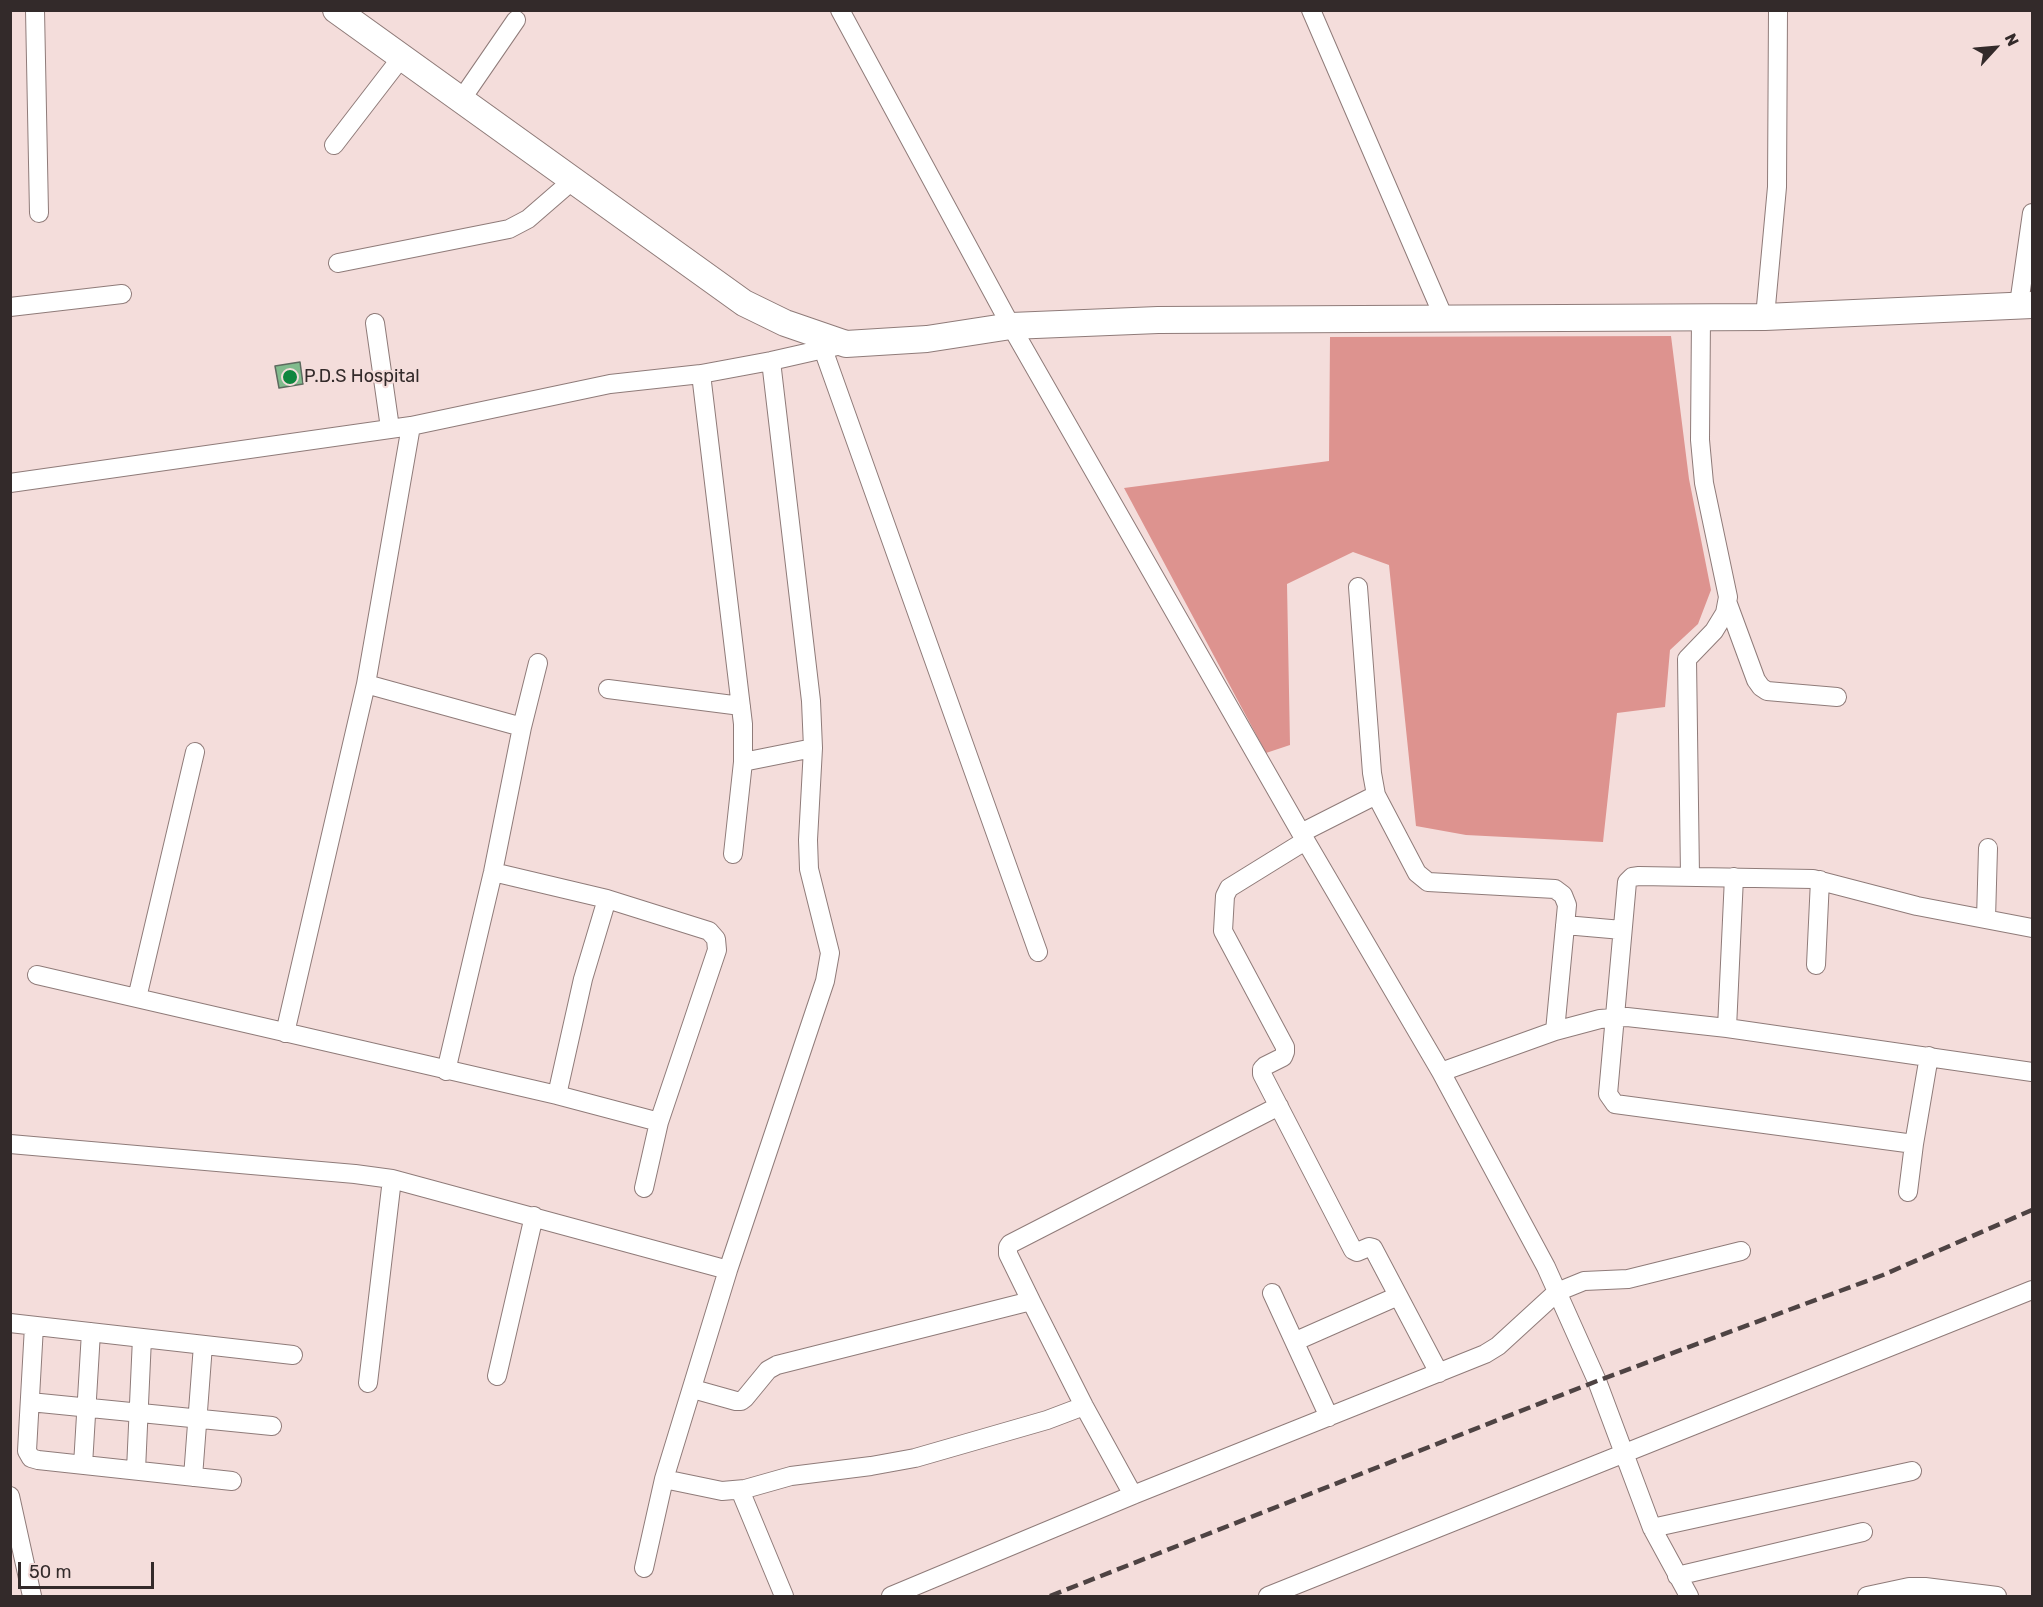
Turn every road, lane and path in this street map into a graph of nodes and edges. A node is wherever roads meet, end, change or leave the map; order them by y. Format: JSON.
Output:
{"nodes":[{"id":1,"x":35,"y":10,"type":"edge"},
{"id":2,"x":336,"y":10,"type":"edge"},
{"id":3,"x":840,"y":10,"type":"edge"},
{"id":4,"x":1311,"y":10,"type":"edge"},
{"id":5,"x":1778,"y":10,"type":"edge"},
{"id":6,"x":516,"y":20,"type":"dead end"},
{"id":7,"x":401,"y":58,"type":"junction"},
{"id":8,"x":460,"y":100,"type":"junction"},
{"id":9,"x":334,"y":145,"type":"dead end"},
{"id":10,"x":573,"y":180,"type":"junction"},
{"id":11,"x":39,"y":213,"type":"dead end"},
{"id":12,"x":2032,"y":213,"type":"edge"},
{"id":13,"x":338,"y":263,"type":"dead end"},
{"id":14,"x":122,"y":294,"type":"dead end"},
{"id":15,"x":2026,"y":305,"type":"edge"},
{"id":16,"x":10,"y":307,"type":"edge"},
{"id":17,"x":1701,"y":317,"type":"junction"},
{"id":18,"x":1765,"y":317,"type":"junction"},
{"id":19,"x":1444,"y":318,"type":"junction"},
{"id":20,"x":375,"y":323,"type":"dead end"},
{"id":21,"x":1011,"y":326,"type":"junction"},
{"id":22,"x":834,"y":346,"type":"junction"},
{"id":23,"x":771,"y":361,"type":"junction"},
{"id":24,"x":701,"y":374,"type":"junction"},
{"id":25,"x":411,"y":426,"type":"junction"},
{"id":26,"x":390,"y":428,"type":"junction"},
{"id":27,"x":10,"y":483,"type":"edge"},
{"id":28,"x":1358,"y":587,"type":"dead end"},
{"id":29,"x":1728,"y":604,"type":"junction"},
{"id":30,"x":538,"y":663,"type":"dead end"},
{"id":31,"x":366,"y":684,"type":"junction"},
{"id":32,"x":608,"y":689,"type":"dead end"},
{"id":33,"x":1837,"y":697,"type":"dead end"},
{"id":34,"x":741,"y":706,"type":"junction"},
{"id":35,"x":522,"y":727,"type":"junction"},
{"id":36,"x":813,"y":748,"type":"junction"},
{"id":37,"x":195,"y":752,"type":"dead end"},
{"id":38,"x":743,"y":762,"type":"junction"},
{"id":39,"x":1376,"y":795,"type":"junction"},
{"id":40,"x":1303,"y":837,"type":"junction"},
{"id":41,"x":1988,"y":848,"type":"dead end"},
{"id":42,"x":733,"y":854,"type":"dead end"},
{"id":43,"x":493,"y":872,"type":"junction"},
{"id":44,"x":1690,"y":876,"type":"junction"},
{"id":45,"x":1734,"y":878,"type":"junction"},
{"id":46,"x":1820,"y":880,"type":"junction"},
{"id":47,"x":607,"y":899,"type":"junction"},
{"id":48,"x":1986,"y":919,"type":"junction"},
{"id":49,"x":1565,"y":925,"type":"junction"},
{"id":50,"x":2032,"y":928,"type":"edge"},
{"id":51,"x":1622,"y":930,"type":"junction"},
{"id":52,"x":1038,"y":952,"type":"dead end"},
{"id":53,"x":1816,"y":965,"type":"dead end"},
{"id":54,"x":37,"y":975,"type":"dead end"},
{"id":55,"x":137,"y":998,"type":"junction"},
{"id":56,"x":1615,"y":1017,"type":"junction"},
{"id":57,"x":1727,"y":1028,"type":"junction"},
{"id":58,"x":1555,"y":1031,"type":"junction"},
{"id":59,"x":285,"y":1033,"type":"junction"},
{"id":60,"x":1929,"y":1056,"type":"junction"},
{"id":61,"x":446,"y":1071,"type":"junction"},
{"id":62,"x":1441,"y":1072,"type":"junction"},
{"id":63,"x":2032,"y":1072,"type":"edge"},
{"id":64,"x":557,"y":1095,"type":"junction"},
{"id":65,"x":1280,"y":1106,"type":"junction"},
{"id":66,"x":659,"y":1122,"type":"junction"},
{"id":67,"x":10,"y":1144,"type":"edge"},
{"id":68,"x":1914,"y":1144,"type":"junction"},
{"id":69,"x":392,"y":1179,"type":"junction"},
{"id":70,"x":644,"y":1188,"type":"dead end"},
{"id":71,"x":1908,"y":1192,"type":"dead end"},
{"id":72,"x":534,"y":1216,"type":"junction"},
{"id":73,"x":1741,"y":1251,"type":"dead end"},
{"id":74,"x":728,"y":1270,"type":"junction"},
{"id":75,"x":2032,"y":1290,"type":"edge"},
{"id":76,"x":1557,"y":1292,"type":"junction"},
{"id":77,"x":1272,"y":1293,"type":"dead end"},
{"id":78,"x":1398,"y":1296,"type":"junction"},
{"id":79,"x":1031,"y":1300,"type":"junction"},
{"id":80,"x":10,"y":1323,"type":"edge"},
{"id":81,"x":34,"y":1326,"type":"junction"},
{"id":82,"x":90,"y":1332,"type":"junction"},
{"id":83,"x":142,"y":1338,"type":"junction"},
{"id":84,"x":1296,"y":1341,"type":"junction"},
{"id":85,"x":203,"y":1345,"type":"junction"},
{"id":86,"x":293,"y":1355,"type":"dead end"},
{"id":87,"x":1438,"y":1372,"type":"junction"},
{"id":88,"x":497,"y":1376,"type":"dead end"},
{"id":89,"x":368,"y":1383,"type":"dead end"},
{"id":90,"x":693,"y":1389,"type":"junction"},
{"id":91,"x":30,"y":1402,"type":"junction"},
{"id":92,"x":1083,"y":1406,"type":"junction"},
{"id":93,"x":87,"y":1408,"type":"junction"},
{"id":94,"x":138,"y":1413,"type":"junction"},
{"id":95,"x":1329,"y":1417,"type":"junction"},
{"id":96,"x":196,"y":1418,"type":"junction"},
{"id":97,"x":272,"y":1426,"type":"dead end"},
{"id":98,"x":1625,"y":1454,"type":"junction"},
{"id":99,"x":83,"y":1465,"type":"junction"},
{"id":100,"x":136,"y":1470,"type":"junction"},
{"id":101,"x":1912,"y":1471,"type":"dead end"},
{"id":102,"x":193,"y":1477,"type":"junction"},
{"id":103,"x":664,"y":1479,"type":"junction"},
{"id":104,"x":232,"y":1481,"type":"dead end"},
{"id":105,"x":740,"y":1490,"type":"junction"},
{"id":106,"x":1133,"y":1495,"type":"junction"},
{"id":107,"x":10,"y":1496,"type":"edge"},
{"id":108,"x":1652,"y":1528,"type":"junction"},
{"id":109,"x":1863,"y":1532,"type":"dead end"},
{"id":110,"x":644,"y":1568,"type":"dead end"},
{"id":111,"x":1677,"y":1576,"type":"junction"},
{"id":112,"x":1301,"y":1590,"type":"edge"},
{"id":113,"x":32,"y":1596,"type":"edge"},
{"id":114,"x":784,"y":1596,"type":"edge"},
{"id":115,"x":891,"y":1596,"type":"edge"},
{"id":116,"x":1268,"y":1596,"type":"edge"},
{"id":117,"x":1689,"y":1596,"type":"edge"},
{"id":118,"x":1867,"y":1596,"type":"edge"},
{"id":119,"x":1996,"y":1596,"type":"edge"}],
"edges":[{"from":1,"to":11,"type":"street"},
{"from":2,"to":7,"type":"highway"},
{"from":3,"to":21,"type":"street"},
{"from":4,"to":19,"type":"street"},
{"from":5,"to":18,"type":"street"},
{"from":6,"to":8,"type":"street"},
{"from":7,"to":8,"type":"highway"},
{"from":7,"to":9,"type":"street"},
{"from":8,"to":10,"type":"highway"},
{"from":10,"to":13,"type":"street"},
{"from":10,"to":22,"type":"highway"},
{"from":12,"to":15,"type":"street"},
{"from":14,"to":16,"type":"street"},
{"from":15,"to":18,"type":"highway"},
{"from":17,"to":18,"type":"highway"},
{"from":17,"to":19,"type":"highway"},
{"from":17,"to":29,"type":"street"},
{"from":19,"to":21,"type":"highway"},
{"from":20,"to":26,"type":"street"},
{"from":21,"to":22,"type":"highway"},
{"from":21,"to":40,"type":"street"},
{"from":22,"to":23,"type":"street"},
{"from":22,"to":52,"type":"street"},
{"from":23,"to":24,"type":"street"},
{"from":23,"to":36,"type":"street"},
{"from":24,"to":25,"type":"street"},
{"from":24,"to":34,"type":"street"},
{"from":25,"to":26,"type":"street"},
{"from":25,"to":31,"type":"street"},
{"from":26,"to":27,"type":"street"},
{"from":28,"to":39,"type":"street"},
{"from":29,"to":33,"type":"street"},
{"from":29,"to":44,"type":"street"},
{"from":30,"to":35,"type":"street"},
{"from":31,"to":35,"type":"street"},
{"from":31,"to":59,"type":"street"},
{"from":32,"to":34,"type":"street"},
{"from":34,"to":38,"type":"street"},
{"from":35,"to":43,"type":"street"},
{"from":36,"to":38,"type":"street"},
{"from":36,"to":74,"type":"street"},
{"from":37,"to":55,"type":"street"},
{"from":38,"to":42,"type":"street"},
{"from":39,"to":40,"type":"street"},
{"from":39,"to":49,"type":"street"},
{"from":40,"to":62,"type":"street"},
{"from":40,"to":65,"type":"street"},
{"from":41,"to":48,"type":"street"},
{"from":43,"to":47,"type":"street"},
{"from":43,"to":61,"type":"street"},
{"from":44,"to":45,"type":"street"},
{"from":44,"to":51,"type":"street"},
{"from":45,"to":46,"type":"street"},
{"from":45,"to":57,"type":"street"},
{"from":46,"to":48,"type":"street"},
{"from":46,"to":53,"type":"street"},
{"from":47,"to":64,"type":"street"},
{"from":47,"to":66,"type":"street"},
{"from":48,"to":50,"type":"street"},
{"from":49,"to":51,"type":"street"},
{"from":49,"to":58,"type":"street"},
{"from":51,"to":56,"type":"street"},
{"from":54,"to":55,"type":"street"},
{"from":55,"to":59,"type":"street"},
{"from":56,"to":57,"type":"street"},
{"from":56,"to":58,"type":"street"},
{"from":56,"to":68,"type":"street"},
{"from":57,"to":60,"type":"street"},
{"from":58,"to":62,"type":"street"},
{"from":59,"to":61,"type":"street"},
{"from":60,"to":63,"type":"street"},
{"from":60,"to":68,"type":"street"},
{"from":61,"to":64,"type":"street"},
{"from":62,"to":76,"type":"street"},
{"from":64,"to":66,"type":"street"},
{"from":65,"to":78,"type":"street"},
{"from":65,"to":79,"type":"street"},
{"from":66,"to":70,"type":"street"},
{"from":67,"to":69,"type":"street"},
{"from":68,"to":71,"type":"street"},
{"from":69,"to":72,"type":"street"},
{"from":69,"to":89,"type":"street"},
{"from":72,"to":74,"type":"street"},
{"from":72,"to":88,"type":"street"},
{"from":73,"to":76,"type":"street"},
{"from":74,"to":90,"type":"street"},
{"from":75,"to":98,"type":"street"},
{"from":76,"to":87,"type":"street"},
{"from":76,"to":98,"type":"street"},
{"from":77,"to":84,"type":"street"},
{"from":78,"to":84,"type":"street"},
{"from":78,"to":87,"type":"street"},
{"from":79,"to":90,"type":"street"},
{"from":79,"to":92,"type":"street"},
{"from":80,"to":81,"type":"street"},
{"from":81,"to":82,"type":"street"},
{"from":81,"to":91,"type":"street"},
{"from":82,"to":83,"type":"street"},
{"from":82,"to":93,"type":"street"},
{"from":83,"to":85,"type":"street"},
{"from":83,"to":94,"type":"street"},
{"from":84,"to":95,"type":"street"},
{"from":85,"to":86,"type":"street"},
{"from":85,"to":96,"type":"street"},
{"from":87,"to":95,"type":"street"},
{"from":90,"to":103,"type":"street"},
{"from":91,"to":93,"type":"street"},
{"from":91,"to":99,"type":"street"},
{"from":92,"to":105,"type":"street"},
{"from":92,"to":106,"type":"street"},
{"from":93,"to":94,"type":"street"},
{"from":93,"to":99,"type":"street"},
{"from":94,"to":96,"type":"street"},
{"from":94,"to":100,"type":"street"},
{"from":95,"to":106,"type":"street"},
{"from":96,"to":97,"type":"street"},
{"from":96,"to":102,"type":"street"},
{"from":98,"to":108,"type":"street"},
{"from":98,"to":112,"type":"street"},
{"from":99,"to":100,"type":"street"},
{"from":100,"to":102,"type":"street"},
{"from":101,"to":108,"type":"street"},
{"from":102,"to":104,"type":"street"},
{"from":103,"to":105,"type":"street"},
{"from":103,"to":110,"type":"street"},
{"from":105,"to":114,"type":"street"},
{"from":106,"to":115,"type":"street"},
{"from":107,"to":113,"type":"street"},
{"from":108,"to":111,"type":"street"},
{"from":109,"to":111,"type":"street"},
{"from":111,"to":117,"type":"street"},
{"from":112,"to":116,"type":"street"},
{"from":118,"to":119,"type":"street"}]}
